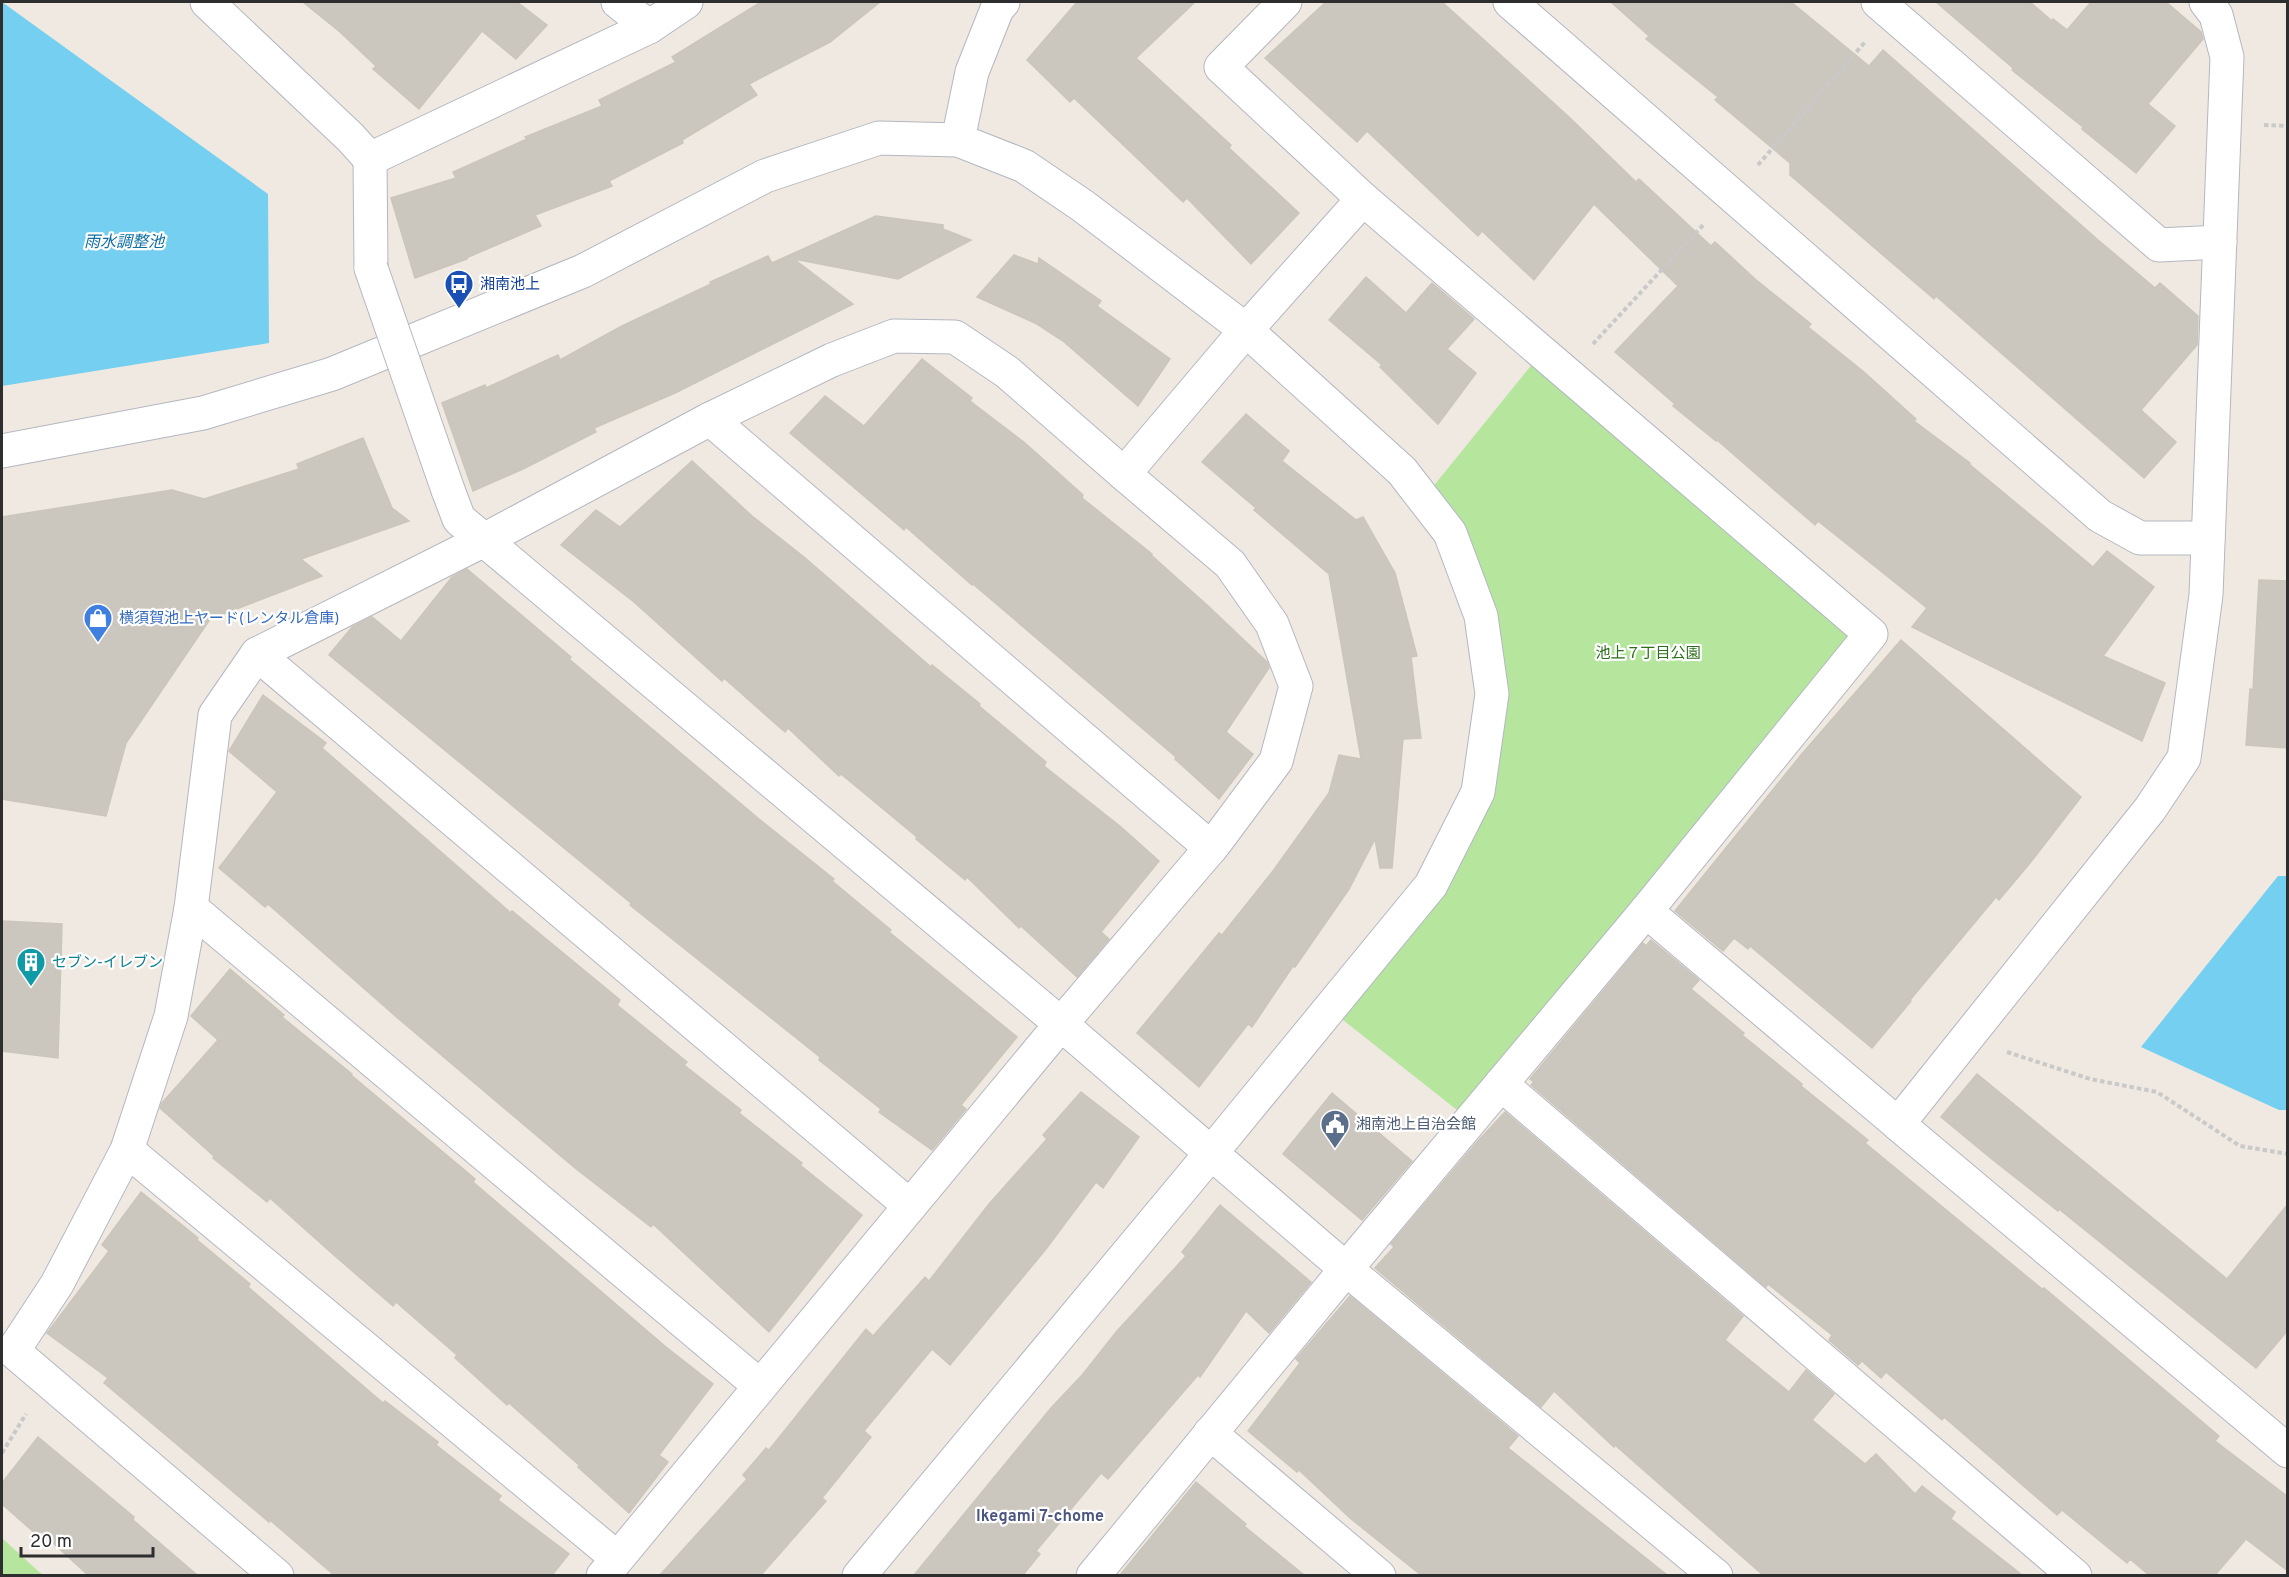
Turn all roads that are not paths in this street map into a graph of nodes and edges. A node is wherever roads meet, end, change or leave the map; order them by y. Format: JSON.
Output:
{"nodes":[{"id":1,"x":207,"y":2,"type":"edge"},
{"id":2,"x":618,"y":2,"type":"edge"},
{"id":3,"x":686,"y":2,"type":"edge"},
{"id":4,"x":1003,"y":2,"type":"edge"},
{"id":5,"x":1285,"y":2,"type":"edge"},
{"id":6,"x":1510,"y":2,"type":"edge"},
{"id":7,"x":1878,"y":2,"type":"edge"},
{"id":8,"x":2206,"y":2,"type":"edge"},
{"id":9,"x":649,"y":27,"type":"junction"},
{"id":10,"x":958,"y":140,"type":"junction"},
{"id":11,"x":370,"y":159,"type":"junction"},
{"id":12,"x":1363,"y":200,"type":"junction"},
{"id":13,"x":2220,"y":242,"type":"junction"},
{"id":14,"x":1246,"y":330,"type":"junction"},
{"id":15,"x":710,"y":419,"type":"junction"},
{"id":16,"x":2,"y":451,"type":"edge"},
{"id":17,"x":1124,"y":474,"type":"junction"},
{"id":18,"x":2208,"y":538,"type":"junction"},
{"id":19,"x":484,"y":540,"type":"junction"},
{"id":20,"x":257,"y":654,"type":"junction"},
{"id":21,"x":1211,"y":848,"type":"junction"},
{"id":22,"x":191,"y":908,"type":"junction"},
{"id":23,"x":1646,"y":911,"type":"junction"},
{"id":24,"x":1061,"y":1024,"type":"junction"},
{"id":25,"x":1501,"y":1084,"type":"junction"},
{"id":26,"x":1898,"y":1124,"type":"junction"},
{"id":27,"x":127,"y":1150,"type":"junction"},
{"id":28,"x":1212,"y":1152,"type":"junction"},
{"id":29,"x":910,"y":1206,"type":"junction"},
{"id":30,"x":1346,"y":1269,"type":"junction"},
{"id":31,"x":760,"y":1386,"type":"junction"},
{"id":32,"x":1210,"y":1433,"type":"junction"},
{"id":33,"x":2288,"y":1451,"type":"edge"},
{"id":34,"x":610,"y":1567,"type":"edge"},
{"id":35,"x":277,"y":1575,"type":"edge"},
{"id":36,"x":859,"y":1575,"type":"edge"},
{"id":37,"x":1093,"y":1575,"type":"edge"},
{"id":38,"x":1379,"y":1575,"type":"edge"},
{"id":39,"x":1716,"y":1575,"type":"edge"},
{"id":40,"x":2075,"y":1575,"type":"edge"}],
"edges":[{"from":1,"to":11,"type":"street"},
{"from":2,"to":9,"type":"street"},
{"from":3,"to":9,"type":"street"},
{"from":4,"to":10,"type":"street"},
{"from":5,"to":12,"type":"street"},
{"from":6,"to":18,"type":"street"},
{"from":7,"to":13,"type":"street"},
{"from":8,"to":13,"type":"street"},
{"from":9,"to":11,"type":"street"},
{"from":10,"to":14,"type":"street"},
{"from":10,"to":16,"type":"street"},
{"from":11,"to":19,"type":"street","bridge":true},
{"from":12,"to":14,"type":"street"},
{"from":12,"to":23,"type":"street"},
{"from":13,"to":18,"type":"street"},
{"from":14,"to":17,"type":"street"},
{"from":14,"to":28,"type":"street"},
{"from":15,"to":17,"type":"street"},
{"from":15,"to":19,"type":"street"},
{"from":15,"to":21,"type":"street"},
{"from":17,"to":21,"type":"street"},
{"from":18,"to":26,"type":"street"},
{"from":19,"to":20,"type":"street"},
{"from":19,"to":24,"type":"street"},
{"from":20,"to":22,"type":"street"},
{"from":20,"to":29,"type":"street"},
{"from":21,"to":24,"type":"street"},
{"from":22,"to":27,"type":"street"},
{"from":22,"to":31,"type":"street"},
{"from":23,"to":25,"type":"street"},
{"from":23,"to":26,"type":"street"},
{"from":24,"to":28,"type":"street"},
{"from":24,"to":29,"type":"street"},
{"from":25,"to":30,"type":"street"},
{"from":25,"to":40,"type":"street"},
{"from":26,"to":33,"type":"street"},
{"from":27,"to":34,"type":"street"},
{"from":27,"to":35,"type":"street"},
{"from":28,"to":30,"type":"street"},
{"from":28,"to":36,"type":"street"},
{"from":29,"to":31,"type":"street"},
{"from":30,"to":32,"type":"street"},
{"from":30,"to":39,"type":"street"},
{"from":31,"to":34,"type":"street"},
{"from":32,"to":37,"type":"street"},
{"from":32,"to":38,"type":"street"}]}
